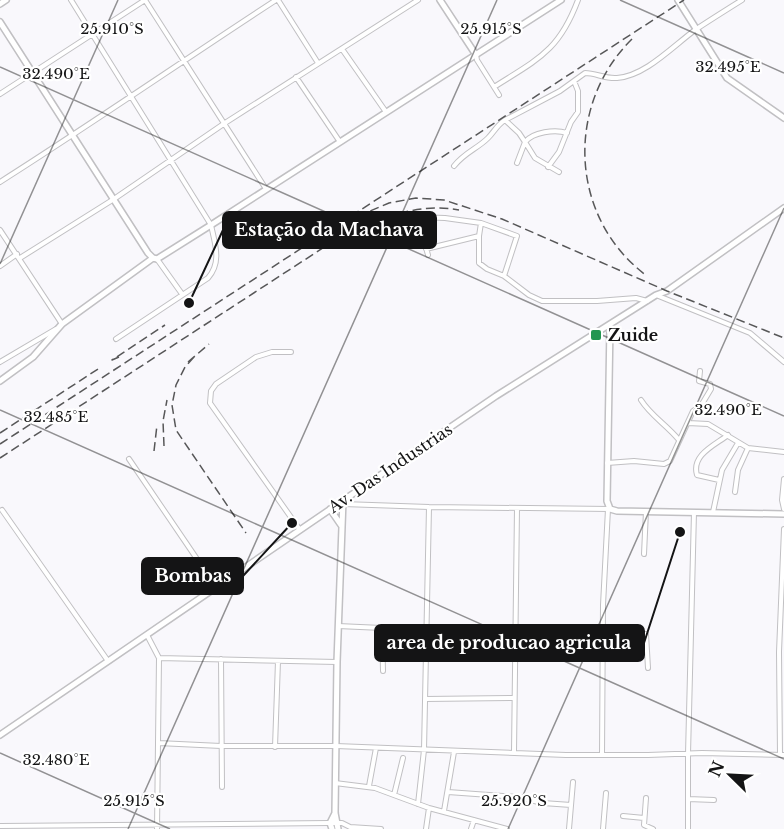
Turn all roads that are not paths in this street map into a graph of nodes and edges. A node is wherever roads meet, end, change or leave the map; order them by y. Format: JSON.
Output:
{"nodes":[{"id":1,"x":6,"y":0,"type":"edge"},
{"id":2,"x":71,"y":0,"type":"edge"},
{"id":3,"x":277,"y":0,"type":"edge"},
{"id":4,"x":418,"y":0,"type":"edge"},
{"id":5,"x":440,"y":0,"type":"edge"},
{"id":6,"x":561,"y":0,"type":"edge"},
{"id":7,"x":579,"y":0,"type":"edge"},
{"id":8,"x":678,"y":0,"type":"edge"},
{"id":9,"x":741,"y":0,"type":"edge"},
{"id":10,"x":0,"y":4,"type":"edge"},
{"id":11,"x":0,"y":22,"type":"edge"},
{"id":12,"x":696,"y":29,"type":"junction"},
{"id":13,"x":93,"y":34,"type":"junction"},
{"id":14,"x":342,"y":49,"type":"junction"},
{"id":15,"x":476,"y":54,"type":"junction"},
{"id":16,"x":184,"y":59,"type":"junction"},
{"id":17,"x":318,"y":63,"type":"junction"},
{"id":18,"x":34,"y":73,"type":"junction"},
{"id":19,"x":296,"y":77,"type":"junction"},
{"id":20,"x":574,"y":81,"type":"junction"},
{"id":21,"x":494,"y":87,"type":"junction"},
{"id":22,"x":0,"y":94,"type":"edge"},
{"id":23,"x":499,"y":95,"type":"dead end"},
{"id":24,"x":130,"y":96,"type":"junction"},
{"id":25,"x":386,"y":112,"type":"junction"},
{"id":26,"x":784,"y":118,"type":"edge"},
{"id":27,"x":505,"y":120,"type":"junction"},
{"id":28,"x":225,"y":123,"type":"junction"},
{"id":29,"x":567,"y":133,"type":"junction"},
{"id":30,"x":72,"y":136,"type":"junction"},
{"id":31,"x":340,"y":142,"type":"junction"},
{"id":32,"x":525,"y":142,"type":"junction"},
{"id":33,"x":171,"y":159,"type":"junction"},
{"id":34,"x":517,"y":163,"type":"dead end"},
{"id":35,"x":454,"y":166,"type":"dead end"},
{"id":36,"x":548,"y":167,"type":"junction"},
{"id":37,"x":559,"y":172,"type":"dead end"},
{"id":38,"x":0,"y":182,"type":"edge"},
{"id":39,"x":266,"y":189,"type":"junction"},
{"id":40,"x":114,"y":199,"type":"junction"},
{"id":41,"x":784,"y":208,"type":"edge"},
{"id":42,"x":415,"y":218,"type":"junction"},
{"id":43,"x":482,"y":223,"type":"junction"},
{"id":44,"x":211,"y":225,"type":"junction"},
{"id":45,"x":0,"y":230,"type":"edge"},
{"id":46,"x":374,"y":230,"type":"dead end"},
{"id":47,"x":479,"y":236,"type":"junction"},
{"id":48,"x":426,"y":249,"type":"junction"},
{"id":49,"x":428,"y":255,"type":"dead end"},
{"id":50,"x":19,"y":256,"type":"junction"},
{"id":51,"x":155,"y":259,"type":"junction"},
{"id":52,"x":0,"y":266,"type":"edge"},
{"id":53,"x":504,"y":276,"type":"junction"},
{"id":54,"x":182,"y":294,"type":"junction"},
{"id":55,"x":656,"y":295,"type":"junction"},
{"id":56,"x":647,"y":301,"type":"junction"},
{"id":57,"x":610,"y":325,"type":"junction"},
{"id":58,"x":61,"y":326,"type":"junction"},
{"id":59,"x":116,"y":339,"type":"dead end"},
{"id":60,"x":291,"y":351,"type":"dead end"},
{"id":61,"x":0,"y":362,"type":"edge"},
{"id":62,"x":784,"y":362,"type":"edge"},
{"id":63,"x":700,"y":371,"type":"dead end"},
{"id":64,"x":0,"y":381,"type":"edge"},
{"id":65,"x":641,"y":400,"type":"dead end"},
{"id":66,"x":687,"y":423,"type":"junction"},
{"id":67,"x":728,"y":435,"type":"junction"},
{"id":68,"x":679,"y":440,"type":"junction"},
{"id":69,"x":738,"y":443,"type":"junction"},
{"id":70,"x":748,"y":448,"type":"junction"},
{"id":71,"x":784,"y":452,"type":"edge"},
{"id":72,"x":129,"y":459,"type":"dead end"},
{"id":73,"x":608,"y":463,"type":"junction"},
{"id":74,"x":784,"y":479,"type":"edge"},
{"id":75,"x":719,"y":480,"type":"junction"},
{"id":76,"x":735,"y":492,"type":"dead end"},
{"id":77,"x":343,"y":502,"type":"junction"},
{"id":78,"x":429,"y":507,"type":"junction"},
{"id":79,"x":517,"y":508,"type":"junction"},
{"id":80,"x":784,"y":508,"type":"edge"},
{"id":81,"x":330,"y":509,"type":"junction"},
{"id":82,"x":609,"y":509,"type":"junction"},
{"id":83,"x":2,"y":510,"type":"dead end"},
{"id":84,"x":646,"y":511,"type":"junction"},
{"id":85,"x":694,"y":512,"type":"junction"},
{"id":86,"x":713,"y":512,"type":"junction"},
{"id":87,"x":784,"y":514,"type":"edge"},
{"id":88,"x":342,"y":526,"type":"junction"},
{"id":89,"x":784,"y":529,"type":"edge"},
{"id":90,"x":300,"y":530,"type":"junction"},
{"id":91,"x":644,"y":554,"type":"dead end"},
{"id":92,"x":782,"y":578,"type":"edge"},
{"id":93,"x":216,"y":587,"type":"junction"},
{"id":94,"x":338,"y":627,"type":"junction"},
{"id":95,"x":470,"y":629,"type":"dead end"},
{"id":96,"x":515,"y":629,"type":"junction"},
{"id":97,"x":603,"y":631,"type":"junction"},
{"id":98,"x":147,"y":634,"type":"junction"},
{"id":99,"x":159,"y":658,"type":"junction"},
{"id":100,"x":222,"y":659,"type":"junction"},
{"id":101,"x":109,"y":661,"type":"junction"},
{"id":102,"x":278,"y":661,"type":"junction"},
{"id":103,"x":337,"y":662,"type":"junction"},
{"id":104,"x":648,"y":668,"type":"dead end"},
{"id":105,"x":383,"y":671,"type":"dead end"},
{"id":106,"x":514,"y":698,"type":"junction"},
{"id":107,"x":425,"y":699,"type":"junction"},
{"id":108,"x":0,"y":735,"type":"edge"},
{"id":109,"x":158,"y":743,"type":"junction"},
{"id":110,"x":221,"y":746,"type":"junction"},
{"id":111,"x":336,"y":746,"type":"junction"},
{"id":112,"x":275,"y":747,"type":"junction"},
{"id":113,"x":376,"y":748,"type":"junction"},
{"id":114,"x":424,"y":750,"type":"junction"},
{"id":115,"x":454,"y":752,"type":"junction"},
{"id":116,"x":514,"y":752,"type":"junction"},
{"id":117,"x":688,"y":754,"type":"junction"},
{"id":118,"x":602,"y":755,"type":"junction"},
{"id":119,"x":782,"y":755,"type":"edge"},
{"id":120,"x":403,"y":758,"type":"dead end"},
{"id":121,"x":573,"y":782,"type":"dead end"},
{"id":122,"x":335,"y":783,"type":"junction"},
{"id":123,"x":369,"y":786,"type":"junction"},
{"id":124,"x":222,"y":787,"type":"dead end"},
{"id":125,"x":448,"y":792,"type":"junction"},
{"id":126,"x":606,"y":793,"type":"dead end"},
{"id":127,"x":394,"y":795,"type":"junction"},
{"id":128,"x":646,"y":798,"type":"dead end"},
{"id":129,"x":688,"y":799,"type":"junction"},
{"id":130,"x":714,"y":800,"type":"dead end"},
{"id":131,"x":418,"y":804,"type":"junction"},
{"id":132,"x":572,"y":805,"type":"junction"},
{"id":133,"x":429,"y":808,"type":"junction"},
{"id":134,"x":444,"y":811,"type":"junction"},
{"id":135,"x":335,"y":813,"type":"junction"},
{"id":136,"x":623,"y":816,"type":"dead end"},
{"id":137,"x":644,"y":818,"type":"junction"},
{"id":138,"x":474,"y":820,"type":"junction"},
{"id":139,"x":313,"y":823,"type":"junction"},
{"id":140,"x":0,"y":826,"type":"edge"},
{"id":141,"x":261,"y":826,"type":"edge"},
{"id":142,"x":331,"y":826,"type":"edge"},
{"id":143,"x":338,"y":826,"type":"edge"},
{"id":144,"x":157,"y":827,"type":"edge"},
{"id":145,"x":349,"y":828,"type":"edge"},
{"id":146,"x":313,"y":829,"type":"edge"},
{"id":147,"x":381,"y":829,"type":"edge"},
{"id":148,"x":426,"y":829,"type":"edge"},
{"id":149,"x":471,"y":829,"type":"edge"},
{"id":150,"x":505,"y":829,"type":"edge"},
{"id":151,"x":569,"y":829,"type":"edge"},
{"id":152,"x":603,"y":829,"type":"edge"},
{"id":153,"x":653,"y":829,"type":"edge"},
{"id":154,"x":688,"y":829,"type":"edge"}],
"edges":[{"from":1,"to":10,"type":"street"},
{"from":2,"to":13,"type":"street"},
{"from":3,"to":16,"type":"street"},
{"from":3,"to":17,"type":"street"},
{"from":4,"to":14,"type":"street"},
{"from":5,"to":15,"type":"street"},
{"from":6,"to":15,"type":"street"},
{"from":7,"to":21,"type":"street"},
{"from":8,"to":12,"type":"street"},
{"from":9,"to":12,"type":"street"},
{"from":11,"to":18,"type":"street"},
{"from":12,"to":20,"type":"street"},
{"from":12,"to":26,"type":"street"},
{"from":13,"to":16,"type":"street"},
{"from":13,"to":18,"type":"street"},
{"from":13,"to":24,"type":"street"},
{"from":14,"to":17,"type":"street"},
{"from":14,"to":25,"type":"street"},
{"from":15,"to":21,"type":"street"},
{"from":15,"to":25,"type":"street"},
{"from":16,"to":24,"type":"street"},
{"from":16,"to":28,"type":"street"},
{"from":17,"to":19,"type":"street"},
{"from":18,"to":22,"type":"street"},
{"from":18,"to":30,"type":"street"},
{"from":19,"to":28,"type":"street"},
{"from":19,"to":31,"type":"street"},
{"from":20,"to":27,"type":"street"},
{"from":20,"to":29,"type":"street"},
{"from":21,"to":23,"type":"street"},
{"from":24,"to":30,"type":"street"},
{"from":24,"to":33,"type":"street"},
{"from":25,"to":31,"type":"street"},
{"from":27,"to":32,"type":"street"},
{"from":27,"to":35,"type":"street"},
{"from":28,"to":33,"type":"street"},
{"from":28,"to":39,"type":"street"},
{"from":29,"to":32,"type":"street"},
{"from":29,"to":36,"type":"street"},
{"from":30,"to":38,"type":"street"},
{"from":30,"to":40,"type":"street"},
{"from":31,"to":39,"type":"street"},
{"from":32,"to":34,"type":"street"},
{"from":32,"to":36,"type":"street"},
{"from":33,"to":40,"type":"street"},
{"from":33,"to":44,"type":"street"},
{"from":36,"to":37,"type":"street"},
{"from":39,"to":44,"type":"street"},
{"from":40,"to":50,"type":"street"},
{"from":40,"to":51,"type":"street"},
{"from":41,"to":55,"type":"street","name":"Av. Das Industrias"},
{"from":42,"to":43,"type":"street"},
{"from":42,"to":46,"type":"street"},
{"from":42,"to":48,"type":"street"},
{"from":43,"to":47,"type":"street"},
{"from":43,"to":53,"type":"street"},
{"from":44,"to":51,"type":"street"},
{"from":44,"to":54,"type":"street"},
{"from":45,"to":50,"type":"street"},
{"from":47,"to":48,"type":"street"},
{"from":47,"to":53,"type":"street"},
{"from":48,"to":49,"type":"street"},
{"from":50,"to":52,"type":"street"},
{"from":50,"to":58,"type":"street"},
{"from":51,"to":54,"type":"street"},
{"from":51,"to":58,"type":"street"},
{"from":53,"to":56,"type":"street"},
{"from":54,"to":59,"type":"street"},
{"from":55,"to":56,"type":"street","name":"Av. Das Industrias"},
{"from":55,"to":62,"type":"street"},
{"from":56,"to":57,"type":"street","name":"Av. Das Industrias"},
{"from":57,"to":73,"type":"street"},
{"from":57,"to":77,"type":"street","name":"Av. Das Industrias"},
{"from":58,"to":61,"type":"street"},
{"from":58,"to":64,"type":"street"},
{"from":60,"to":90,"type":"street"},
{"from":63,"to":66,"type":"street"},
{"from":65,"to":68,"type":"street"},
{"from":66,"to":67,"type":"street"},
{"from":66,"to":68,"type":"street"},
{"from":67,"to":69,"type":"street"},
{"from":67,"to":75,"type":"street"},
{"from":68,"to":73,"type":"street"},
{"from":69,"to":70,"type":"street"},
{"from":69,"to":75,"type":"street"},
{"from":70,"to":71,"type":"street"},
{"from":70,"to":76,"type":"street"},
{"from":72,"to":93,"type":"street"},
{"from":73,"to":82,"type":"street"},
{"from":74,"to":80,"type":"street"},
{"from":75,"to":86,"type":"street"},
{"from":77,"to":78,"type":"street"},
{"from":77,"to":81,"type":"street","name":"Av. Das Industrias"},
{"from":77,"to":88,"type":"street"},
{"from":78,"to":79,"type":"street"},
{"from":78,"to":107,"type":"street"},
{"from":79,"to":82,"type":"street"},
{"from":79,"to":96,"type":"street"},
{"from":81,"to":88,"type":"street"},
{"from":81,"to":90,"type":"street","name":"Av. Das Industrias"},
{"from":82,"to":84,"type":"street"},
{"from":82,"to":97,"type":"street"},
{"from":83,"to":101,"type":"street"},
{"from":84,"to":85,"type":"street"},
{"from":84,"to":91,"type":"street"},
{"from":85,"to":86,"type":"street"},
{"from":85,"to":117,"type":"street"},
{"from":86,"to":87,"type":"street"},
{"from":88,"to":94,"type":"street"},
{"from":89,"to":92,"type":"street"},
{"from":90,"to":93,"type":"street","name":"Av. Das Industrias"},
{"from":92,"to":119,"type":"street"},
{"from":93,"to":98,"type":"street","name":"Av. Das Industrias"},
{"from":94,"to":103,"type":"street"},
{"from":94,"to":105,"type":"street"},
{"from":95,"to":96,"type":"street"},
{"from":96,"to":106,"type":"street"},
{"from":97,"to":104,"type":"street"},
{"from":97,"to":118,"type":"street"},
{"from":98,"to":99,"type":"street"},
{"from":98,"to":101,"type":"street","name":"Av. Das Industrias"},
{"from":99,"to":100,"type":"street"},
{"from":99,"to":109,"type":"street"},
{"from":100,"to":102,"type":"street"},
{"from":100,"to":110,"type":"street"},
{"from":101,"to":108,"type":"street","name":"Av. Das Industrias"},
{"from":102,"to":103,"type":"street"},
{"from":102,"to":112,"type":"street"},
{"from":103,"to":111,"type":"street"},
{"from":106,"to":107,"type":"street"},
{"from":106,"to":116,"type":"street"},
{"from":107,"to":114,"type":"street"},
{"from":109,"to":110,"type":"street"},
{"from":109,"to":144,"type":"street"},
{"from":110,"to":112,"type":"street"},
{"from":110,"to":124,"type":"street"},
{"from":111,"to":112,"type":"street"},
{"from":111,"to":113,"type":"street"},
{"from":111,"to":122,"type":"street"},
{"from":113,"to":114,"type":"street"},
{"from":113,"to":123,"type":"street"},
{"from":114,"to":115,"type":"street"},
{"from":114,"to":131,"type":"street"},
{"from":115,"to":116,"type":"street"},
{"from":115,"to":125,"type":"street"},
{"from":116,"to":118,"type":"street"},
{"from":117,"to":118,"type":"street"},
{"from":117,"to":119,"type":"street"},
{"from":117,"to":129,"type":"street"},
{"from":120,"to":127,"type":"street"},
{"from":121,"to":132,"type":"street"},
{"from":122,"to":123,"type":"street"},
{"from":122,"to":135,"type":"street"},
{"from":123,"to":127,"type":"street"},
{"from":125,"to":132,"type":"street"},
{"from":125,"to":134,"type":"street"},
{"from":126,"to":152,"type":"street"},
{"from":127,"to":131,"type":"street"},
{"from":128,"to":137,"type":"street"},
{"from":129,"to":130,"type":"street"},
{"from":129,"to":154,"type":"street"},
{"from":131,"to":133,"type":"street"},
{"from":132,"to":151,"type":"street"},
{"from":133,"to":134,"type":"street"},
{"from":133,"to":148,"type":"street"},
{"from":134,"to":138,"type":"street"},
{"from":135,"to":142,"type":"street"},
{"from":135,"to":143,"type":"street"},
{"from":136,"to":137,"type":"street"},
{"from":137,"to":153,"type":"street"},
{"from":138,"to":149,"type":"street"},
{"from":138,"to":150,"type":"street"},
{"from":139,"to":141,"type":"street"},
{"from":139,"to":142,"type":"street"},
{"from":139,"to":146,"type":"street"},
{"from":140,"to":144,"type":"street"},
{"from":141,"to":144,"type":"street"},
{"from":142,"to":143,"type":"street"},
{"from":143,"to":145,"type":"street"},
{"from":145,"to":147,"type":"street"}]}
